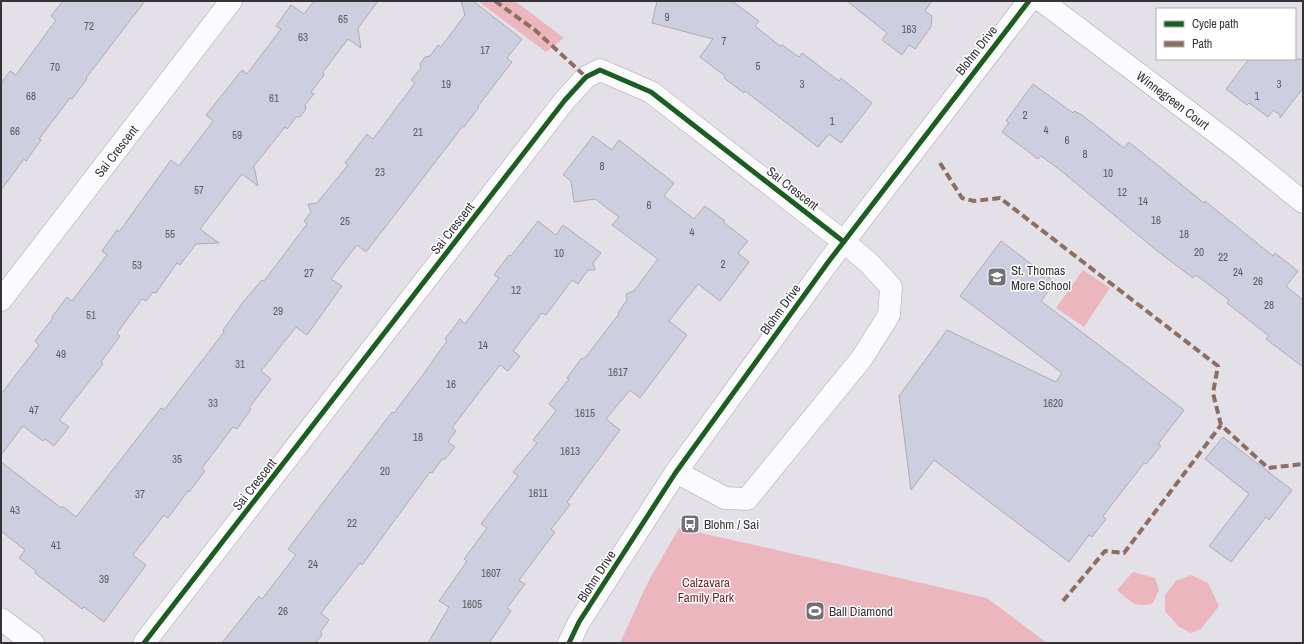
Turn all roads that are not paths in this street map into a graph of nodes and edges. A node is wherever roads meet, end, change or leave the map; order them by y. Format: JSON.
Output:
{"nodes":[{"id":1,"x":231,"y":1,"type":"edge"},
{"id":2,"x":1029,"y":1,"type":"edge"},
{"id":3,"x":1042,"y":1,"type":"edge"},
{"id":4,"x":1301,"y":195,"type":"edge"},
{"id":5,"x":844,"y":242,"type":"junction"},
{"id":6,"x":1,"y":300,"type":"edge"},
{"id":7,"x":676,"y":472,"type":"junction"},
{"id":8,"x":1,"y":619,"type":"edge"},
{"id":9,"x":33,"y":643,"type":"edge"},
{"id":10,"x":144,"y":643,"type":"edge"},
{"id":11,"x":570,"y":643,"type":"edge"}],
"edges":[{"from":1,"to":6,"type":"street","name":"Sai Crescent"},
{"from":2,"to":5,"type":"street","name":"Blohm Drive"},
{"from":3,"to":4,"type":"street","name":"Winnegreen Court"},
{"from":5,"to":7,"type":"street","name":"Blohm Drive"},
{"from":5,"to":7,"type":"street","name":"Sai Crescent"},
{"from":5,"to":10,"type":"street","name":"Sai Crescent"},
{"from":7,"to":11,"type":"street","name":"Blohm Drive"},
{"from":8,"to":9,"type":"street"}]}
